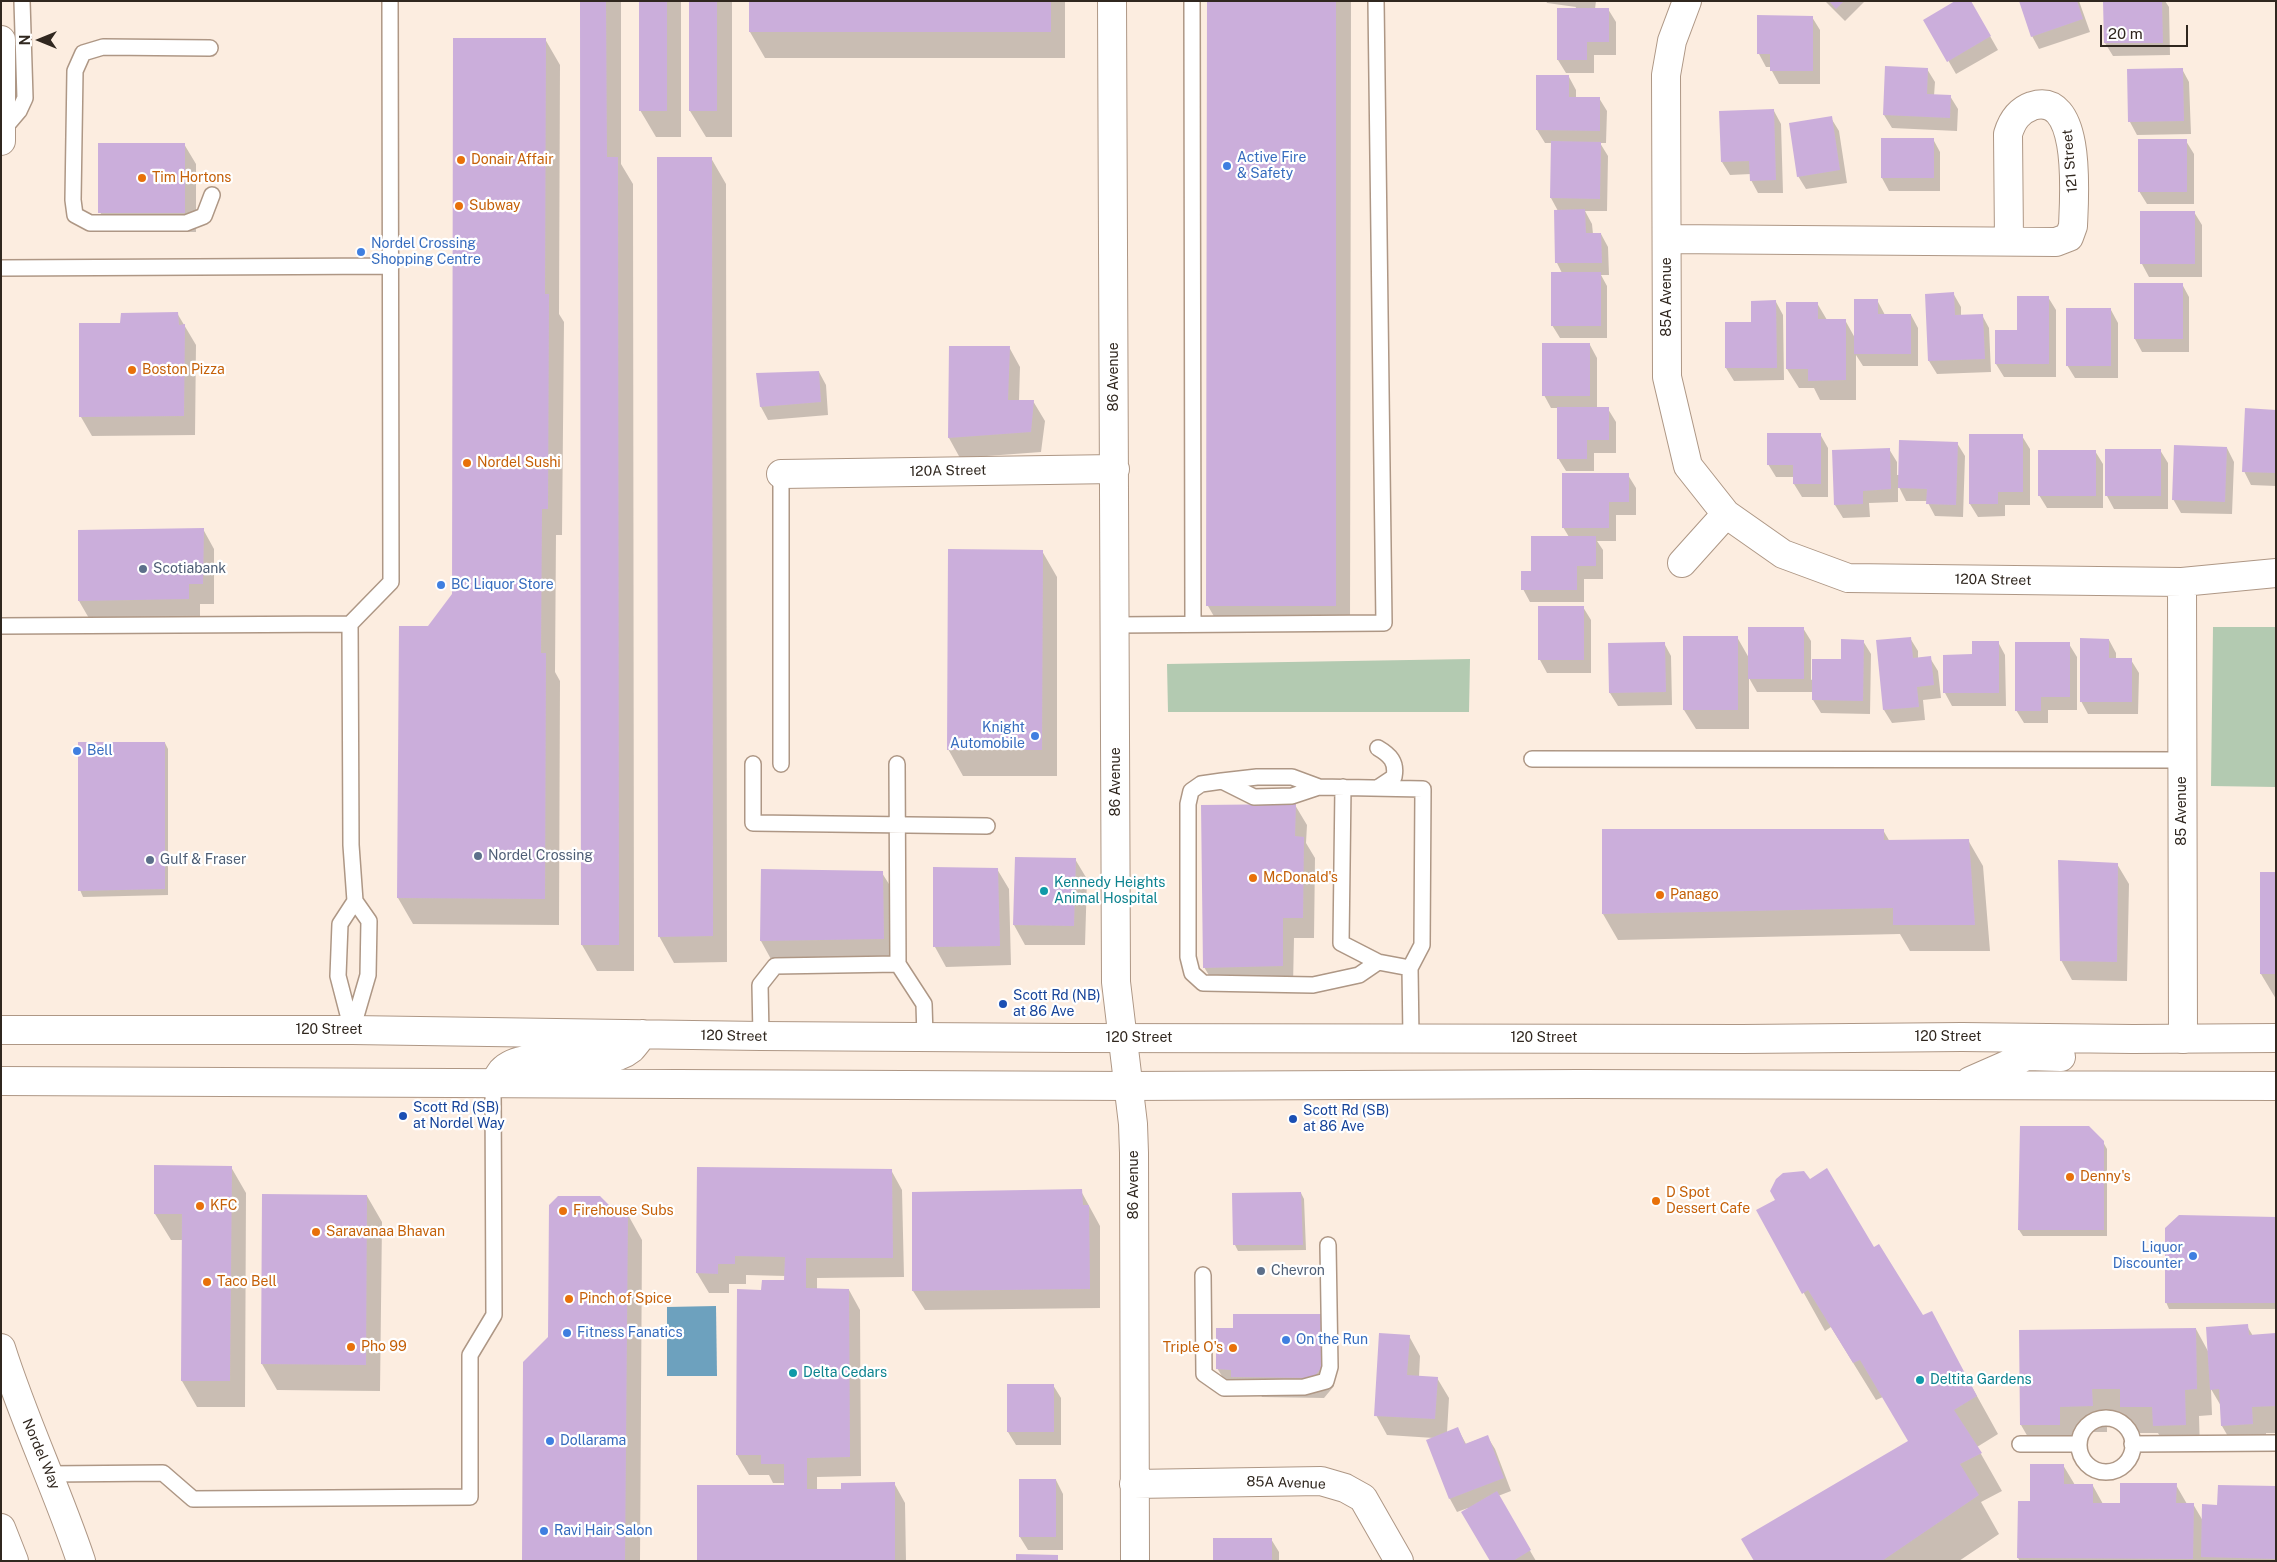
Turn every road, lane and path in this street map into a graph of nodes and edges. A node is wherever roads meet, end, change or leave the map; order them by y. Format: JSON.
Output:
{"nodes":[{"id":1,"x":22,"y":1,"type":"edge"},
{"id":2,"x":390,"y":1,"type":"edge"},
{"id":3,"x":1112,"y":1,"type":"edge"},
{"id":4,"x":1192,"y":1,"type":"edge"},
{"id":5,"x":1376,"y":1,"type":"edge"},
{"id":6,"x":1687,"y":1,"type":"edge"},
{"id":7,"x":1,"y":40,"type":"edge"},
{"id":8,"x":210,"y":48,"type":"dead end"},
{"id":9,"x":2,"y":131,"type":"edge"},
{"id":10,"x":1,"y":141,"type":"edge"},
{"id":11,"x":212,"y":195,"type":"dead end"},
{"id":12,"x":1666,"y":239,"type":"junction"},
{"id":13,"x":2009,"y":241,"type":"junction"},
{"id":14,"x":391,"y":266,"type":"junction"},
{"id":15,"x":1,"y":268,"type":"edge"},
{"id":16,"x":1114,"y":469,"type":"junction"},
{"id":17,"x":782,"y":474,"type":"joint"},
{"id":18,"x":1726,"y":514,"type":"junction"},
{"id":19,"x":1682,"y":563,"type":"dead end"},
{"id":20,"x":2276,"y":573,"type":"edge"},
{"id":21,"x":2182,"y":582,"type":"junction"},
{"id":22,"x":1193,"y":623,"type":"junction"},
{"id":23,"x":350,"y":624,"type":"junction"},
{"id":24,"x":1116,"y":625,"type":"junction"},
{"id":25,"x":1,"y":626,"type":"edge"},
{"id":26,"x":1378,"y":748,"type":"dead end"},
{"id":27,"x":1532,"y":759,"type":"dead end"},
{"id":28,"x":2182,"y":760,"type":"junction"},
{"id":29,"x":753,"y":764,"type":"dead end"},
{"id":30,"x":782,"y":764,"type":"dead end"},
{"id":31,"x":897,"y":764,"type":"dead end"},
{"id":32,"x":1343,"y":787,"type":"junction"},
{"id":33,"x":1379,"y":787,"type":"junction"},
{"id":34,"x":898,"y":825,"type":"junction"},
{"id":35,"x":987,"y":826,"type":"dead end"},
{"id":36,"x":355,"y":901,"type":"junction"},
{"id":37,"x":1378,"y":962,"type":"junction"},
{"id":38,"x":898,"y":964,"type":"junction"},
{"id":39,"x":1410,"y":968,"type":"junction"},
{"id":40,"x":1,"y":1030,"type":"edge"},
{"id":41,"x":352,"y":1030,"type":"junction"},
{"id":42,"x":643,"y":1034,"type":"junction"},
{"id":43,"x":761,"y":1036,"type":"junction"},
{"id":44,"x":925,"y":1037,"type":"junction"},
{"id":45,"x":1122,"y":1038,"type":"junction"},
{"id":46,"x":1411,"y":1038,"type":"junction"},
{"id":47,"x":2276,"y":1038,"type":"edge"},
{"id":48,"x":2183,"y":1039,"type":"junction"},
{"id":49,"x":1,"y":1082,"type":"edge"},
{"id":50,"x":493,"y":1084,"type":"junction"},
{"id":51,"x":1128,"y":1086,"type":"junction"},
{"id":52,"x":1960,"y":1086,"type":"junction"},
{"id":53,"x":2276,"y":1086,"type":"edge"},
{"id":54,"x":1328,"y":1244,"type":"dead end"},
{"id":55,"x":1203,"y":1275,"type":"dead end"},
{"id":56,"x":1,"y":1348,"type":"edge"},
{"id":57,"x":2276,"y":1443,"type":"edge"},
{"id":58,"x":2020,"y":1444,"type":"dead end"},
{"id":59,"x":2079,"y":1444,"type":"junction"},
{"id":60,"x":2132,"y":1444,"type":"junction"},
{"id":61,"x":49,"y":1474,"type":"junction"},
{"id":62,"x":1134,"y":1484,"type":"junction"},
{"id":63,"x":1,"y":1528,"type":"edge"},
{"id":64,"x":14,"y":1561,"type":"edge"},
{"id":65,"x":81,"y":1561,"type":"edge"},
{"id":66,"x":1134,"y":1561,"type":"edge"},
{"id":67,"x":1399,"y":1561,"type":"edge"}],
"edges":[{"from":1,"to":9,"type":"lane"},
{"from":2,"to":14,"type":"lane"},
{"from":3,"to":16,"type":"main road","name":"86 Avenue"},
{"from":4,"to":22,"type":"lane"},
{"from":5,"to":22,"type":"lane"},
{"from":6,"to":12,"type":"main road","name":"85A Avenue"},
{"from":7,"to":9,"type":"main road"},
{"from":8,"to":11,"type":"lane"},
{"from":9,"to":10,"type":"main road"},
{"from":12,"to":13,"type":"main road","name":"121 Street"},
{"from":12,"to":18,"type":"main road","name":"85A Avenue"},
{"from":13,"to":13,"type":"main road","name":"121 Street"},
{"from":14,"to":15,"type":"lane"},
{"from":14,"to":23,"type":"lane"},
{"from":16,"to":17,"type":"main road","name":"120A Street"},
{"from":16,"to":24,"type":"main road","name":"86 Avenue"},
{"from":17,"to":30,"type":"lane"},
{"from":18,"to":19,"type":"main road"},
{"from":18,"to":21,"type":"main road","name":"120A Street"},
{"from":20,"to":21,"type":"main road","name":"120A Street"},
{"from":21,"to":28,"type":"main road","name":"85 Avenue"},
{"from":22,"to":24,"type":"lane"},
{"from":23,"to":25,"type":"lane"},
{"from":23,"to":36,"type":"lane"},
{"from":24,"to":45,"type":"main road","name":"86 Avenue"},
{"from":26,"to":33,"type":"lane"},
{"from":27,"to":28,"type":"lane"},
{"from":28,"to":48,"type":"main road","name":"85 Avenue"},
{"from":29,"to":34,"type":"lane"},
{"from":31,"to":34,"type":"lane"},
{"from":32,"to":33,"type":"lane"},
{"from":32,"to":37,"type":"lane"},
{"from":32,"to":37,"type":"lane"},
{"from":33,"to":39,"type":"lane"},
{"from":34,"to":35,"type":"lane"},
{"from":34,"to":38,"type":"lane"},
{"from":36,"to":41,"type":"lane"},
{"from":36,"to":41,"type":"lane"},
{"from":37,"to":39,"type":"lane"},
{"from":38,"to":43,"type":"lane"},
{"from":38,"to":44,"type":"lane"},
{"from":39,"to":46,"type":"lane"},
{"from":40,"to":41,"type":"main road","name":"120 Street"},
{"from":41,"to":42,"type":"main road","name":"120 Street"},
{"from":42,"to":43,"type":"main road","name":"120 Street"},
{"from":42,"to":50,"type":"main road"},
{"from":43,"to":44,"type":"main road","name":"120 Street"},
{"from":44,"to":45,"type":"main road","name":"120 Street"},
{"from":45,"to":46,"type":"main road","name":"120 Street"},
{"from":45,"to":51,"type":"main road","name":"86 Avenue"},
{"from":46,"to":48,"type":"main road","name":"120 Street"},
{"from":47,"to":48,"type":"main road","name":"120 Street"},
{"from":48,"to":52,"type":"main road"},
{"from":49,"to":50,"type":"main road"},
{"from":50,"to":51,"type":"main road"},
{"from":50,"to":61,"type":"lane"},
{"from":51,"to":52,"type":"main road"},
{"from":51,"to":62,"type":"main road","name":"86 Avenue"},
{"from":52,"to":53,"type":"main road"},
{"from":54,"to":55,"type":"lane"},
{"from":56,"to":61,"type":"main road","name":"Nordel Way"},
{"from":57,"to":60,"type":"lane"},
{"from":58,"to":59,"type":"lane"},
{"from":59,"to":60,"type":"lane"},
{"from":59,"to":60,"type":"lane"},
{"from":61,"to":65,"type":"main road","name":"Nordel Way"},
{"from":62,"to":66,"type":"main road","name":"86 Avenue"},
{"from":62,"to":67,"type":"main road","name":"85A Avenue"},
{"from":63,"to":64,"type":"main road"}]}
